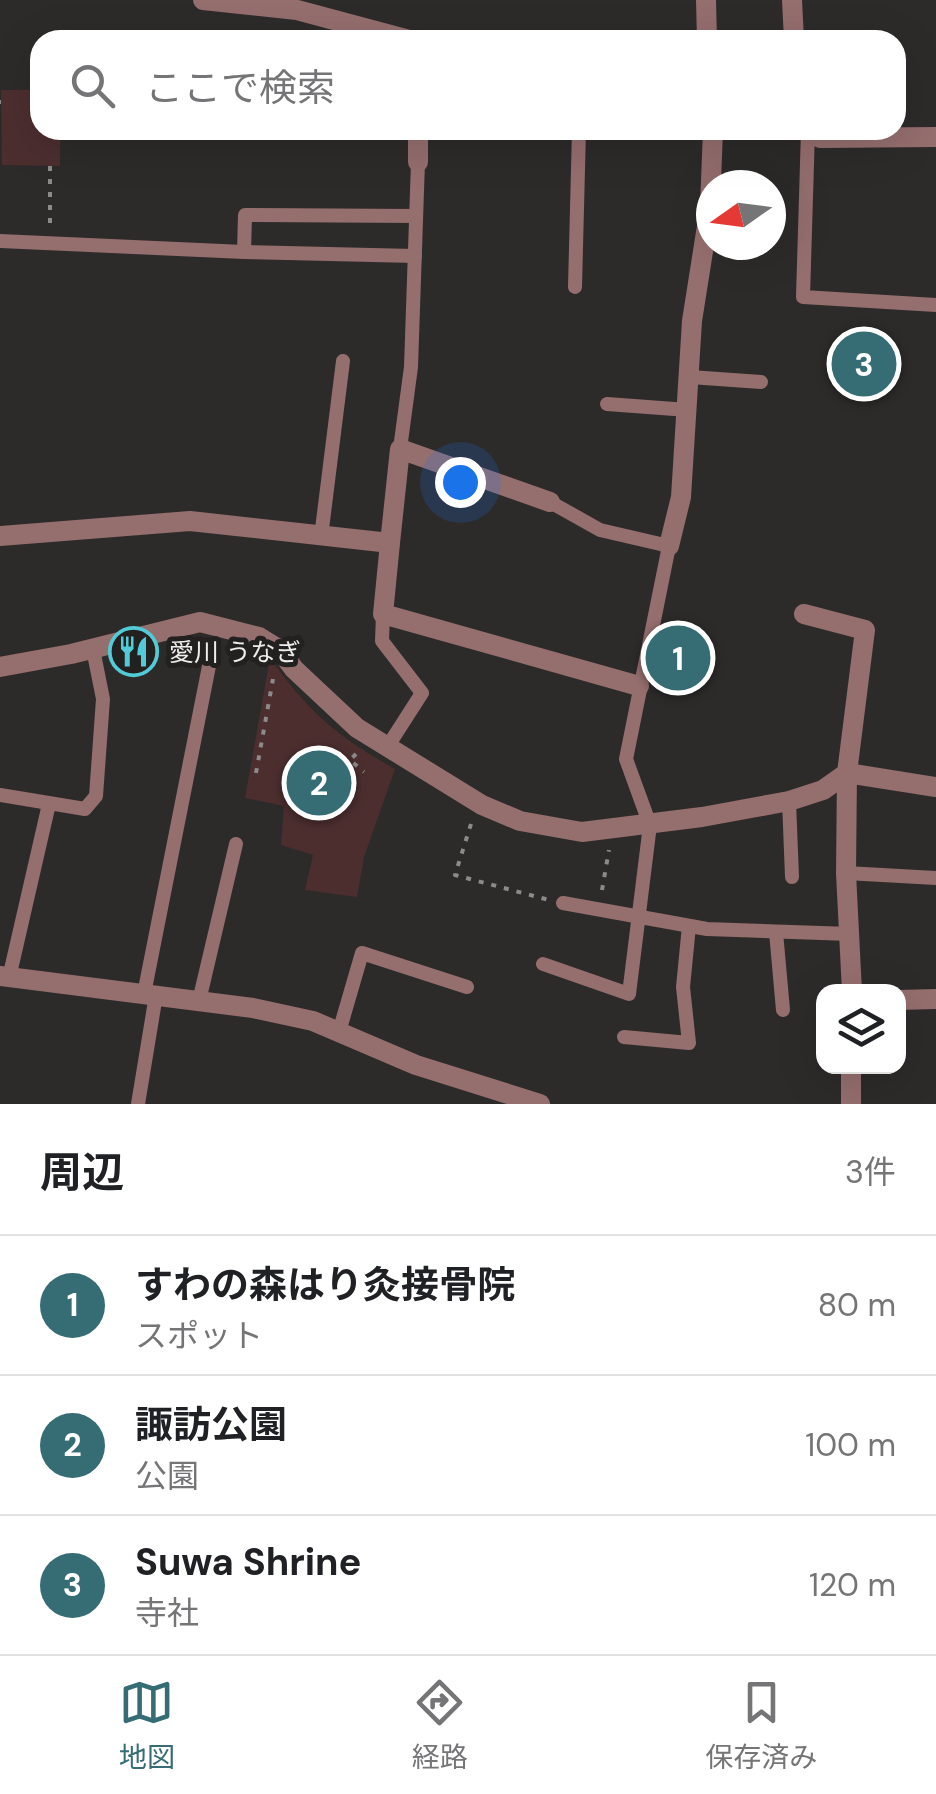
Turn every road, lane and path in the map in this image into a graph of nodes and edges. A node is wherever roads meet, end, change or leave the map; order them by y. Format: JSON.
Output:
{"nodes":[{"id":1,"x":203,"y":0,"type":"edge"},
{"id":2,"x":706,"y":0,"type":"edge"},
{"id":3,"x":792,"y":0,"type":"edge"},
{"id":4,"x":371,"y":30,"type":"edge"},
{"id":5,"x":706,"y":30,"type":"edge"},
{"id":6,"x":794,"y":30,"type":"edge"},
{"id":7,"x":906,"y":137,"type":"edge"},
{"id":8,"x":936,"y":137,"type":"edge"},
{"id":9,"x":418,"y":140,"type":"edge"},
{"id":10,"x":579,"y":140,"type":"edge"},
{"id":11,"x":713,"y":140,"type":"edge"},
{"id":12,"x":808,"y":140,"type":"edge"},
{"id":13,"x":418,"y":162,"type":"joint"},
{"id":14,"x":50,"y":166,"type":"dead end"},
{"id":15,"x":416,"y":216,"type":"junction"},
{"id":16,"x":0,"y":241,"type":"edge"},
{"id":17,"x":50,"y":242,"type":"junction"},
{"id":18,"x":244,"y":252,"type":"junction"},
{"id":19,"x":415,"y":256,"type":"junction"},
{"id":20,"x":575,"y":287,"type":"dead end"},
{"id":21,"x":936,"y":305,"type":"edge"},
{"id":22,"x":343,"y":360,"type":"dead end"},
{"id":23,"x":690,"y":377,"type":"junction"},
{"id":24,"x":761,"y":382,"type":"dead end"},
{"id":25,"x":607,"y":404,"type":"dead end"},
{"id":26,"x":688,"y":410,"type":"junction"},
{"id":27,"x":400,"y":449,"type":"junction"},
{"id":28,"x":550,"y":502,"type":"joint"},
{"id":29,"x":0,"y":536,"type":"edge"},
{"id":30,"x":320,"y":538,"type":"junction"},
{"id":31,"x":390,"y":542,"type":"junction"},
{"id":32,"x":669,"y":546,"type":"junction"},
{"id":33,"x":383,"y":614,"type":"junction"},
{"id":34,"x":804,"y":614,"type":"dead end"},
{"id":35,"x":93,"y":649,"type":"junction"},
{"id":36,"x":212,"y":656,"type":"dead end"},
{"id":37,"x":0,"y":667,"type":"edge"},
{"id":38,"x":286,"y":683,"type":"dead end"},
{"id":39,"x":639,"y":686,"type":"junction"},
{"id":40,"x":388,"y":746,"type":"junction"},
{"id":41,"x":256,"y":773,"type":"dead end"},
{"id":42,"x":847,"y":773,"type":"junction"},
{"id":43,"x":936,"y":787,"type":"edge"},
{"id":44,"x":0,"y":796,"type":"edge"},
{"id":45,"x":789,"y":801,"type":"junction"},
{"id":46,"x":48,"y":804,"type":"junction"},
{"id":47,"x":472,"y":822,"type":"dead end"},
{"id":48,"x":650,"y":824,"type":"junction"},
{"id":49,"x":612,"y":828,"type":"junction"},
{"id":50,"x":236,"y":844,"type":"dead end"},
{"id":51,"x":846,"y":874,"type":"junction"},
{"id":52,"x":792,"y":877,"type":"dead end"},
{"id":53,"x":936,"y":878,"type":"edge"},
{"id":54,"x":563,"y":903,"type":"joint"},
{"id":55,"x":599,"y":910,"type":"junction"},
{"id":56,"x":637,"y":917,"type":"junction"},
{"id":57,"x":689,"y":926,"type":"junction"},
{"id":58,"x":776,"y":932,"type":"junction"},
{"id":59,"x":851,"y":934,"type":"junction"},
{"id":60,"x":543,"y":964,"type":"dead end"},
{"id":61,"x":5,"y":977,"type":"edge"},
{"id":62,"x":852,"y":984,"type":"edge"},
{"id":63,"x":467,"y":987,"type":"dead end"},
{"id":64,"x":150,"y":995,"type":"junction"},
{"id":65,"x":936,"y":999,"type":"edge"},
{"id":66,"x":906,"y":1000,"type":"edge"},
{"id":67,"x":199,"y":1001,"type":"junction"},
{"id":68,"x":784,"y":1010,"type":"dead end"},
{"id":69,"x":339,"y":1032,"type":"junction"},
{"id":70,"x":624,"y":1037,"type":"dead end"},
{"id":71,"x":851,"y":1074,"type":"edge"},
{"id":72,"x":138,"y":1104,"type":"edge"},
{"id":73,"x":540,"y":1104,"type":"edge"},
{"id":74,"x":851,"y":1104,"type":"edge"}],
"edges":[{"from":1,"to":4,"type":"street"},
{"from":2,"to":5,"type":"street"},
{"from":3,"to":6,"type":"street"},
{"from":7,"to":8,"type":"street"},
{"from":9,"to":13,"type":"street"},
{"from":10,"to":20,"type":"lane"},
{"from":11,"to":23,"type":"street"},
{"from":12,"to":21,"type":"lane"},
{"from":13,"to":15,"type":"lane"},
{"from":14,"to":17,"type":"path"},
{"from":15,"to":18,"type":"lane"},
{"from":15,"to":19,"type":"lane"},
{"from":16,"to":17,"type":"lane"},
{"from":17,"to":18,"type":"lane"},
{"from":18,"to":19,"type":"lane"},
{"from":19,"to":27,"type":"lane"},
{"from":22,"to":30,"type":"lane"},
{"from":23,"to":24,"type":"lane"},
{"from":23,"to":26,"type":"street"},
{"from":25,"to":26,"type":"lane"},
{"from":26,"to":32,"type":"street"},
{"from":27,"to":28,"type":"street"},
{"from":27,"to":31,"type":"street"},
{"from":28,"to":32,"type":"lane"},
{"from":29,"to":30,"type":"street"},
{"from":30,"to":31,"type":"street"},
{"from":31,"to":33,"type":"street"},
{"from":32,"to":39,"type":"lane"},
{"from":33,"to":39,"type":"street"},
{"from":33,"to":40,"type":"lane"},
{"from":34,"to":42,"type":"street"},
{"from":35,"to":37,"type":"street"},
{"from":35,"to":40,"type":"street"},
{"from":35,"to":46,"type":"lane"},
{"from":36,"to":64,"type":"lane"},
{"from":38,"to":41,"type":"path"},
{"from":39,"to":48,"type":"lane"},
{"from":40,"to":49,"type":"street"},
{"from":42,"to":43,"type":"street"},
{"from":42,"to":45,"type":"street"},
{"from":42,"to":51,"type":"street"},
{"from":44,"to":46,"type":"lane"},
{"from":45,"to":48,"type":"street"},
{"from":45,"to":52,"type":"lane"},
{"from":46,"to":61,"type":"lane"},
{"from":47,"to":54,"type":"path"},
{"from":48,"to":49,"type":"street"},
{"from":48,"to":56,"type":"lane"},
{"from":49,"to":55,"type":"path"},
{"from":50,"to":67,"type":"lane"},
{"from":51,"to":53,"type":"lane"},
{"from":51,"to":59,"type":"street"},
{"from":54,"to":55,"type":"lane"},
{"from":55,"to":56,"type":"lane"},
{"from":56,"to":57,"type":"lane"},
{"from":56,"to":60,"type":"lane"},
{"from":57,"to":58,"type":"lane"},
{"from":57,"to":70,"type":"lane"},
{"from":58,"to":59,"type":"lane"},
{"from":58,"to":68,"type":"lane"},
{"from":59,"to":62,"type":"street"},
{"from":61,"to":64,"type":"street"},
{"from":63,"to":69,"type":"lane"},
{"from":64,"to":67,"type":"street"},
{"from":64,"to":72,"type":"lane"},
{"from":65,"to":66,"type":"street"},
{"from":67,"to":69,"type":"street"},
{"from":69,"to":73,"type":"street"},
{"from":71,"to":74,"type":"street"}]}
